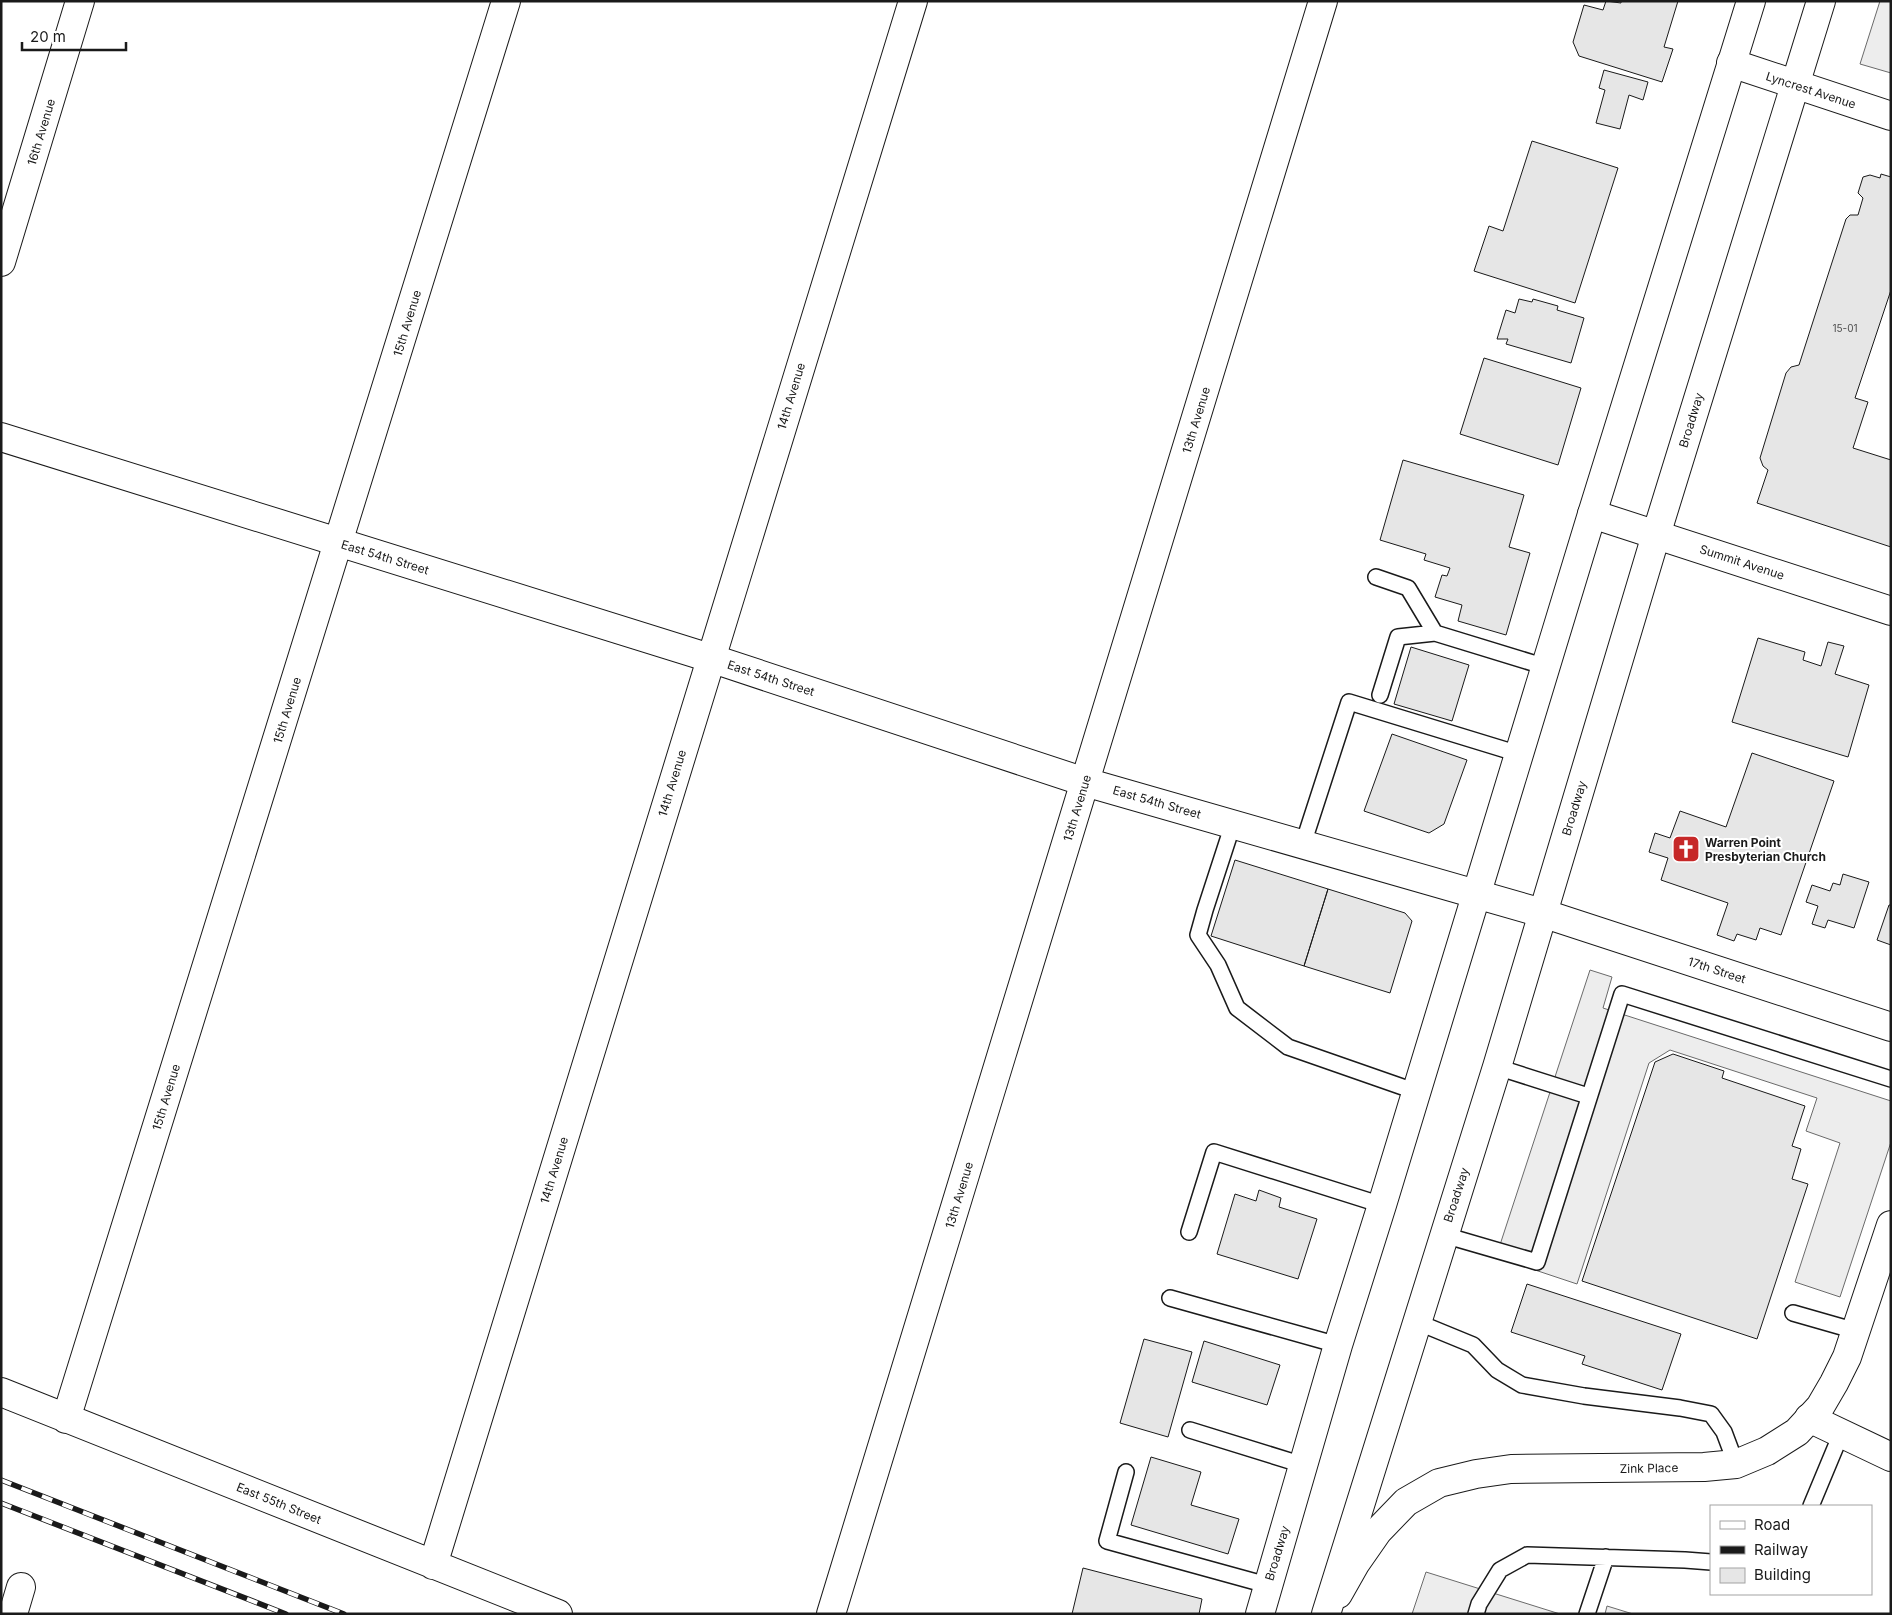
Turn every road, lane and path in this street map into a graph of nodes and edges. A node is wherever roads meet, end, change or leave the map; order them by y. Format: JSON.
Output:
{"nodes":[{"id":1,"x":80,"y":1,"type":"edge"},
{"id":2,"x":506,"y":1,"type":"edge"},
{"id":3,"x":913,"y":1,"type":"edge"},
{"id":4,"x":1323,"y":1,"type":"edge"},
{"id":5,"x":1751,"y":1,"type":"edge"},
{"id":6,"x":1822,"y":1,"type":"edge"},
{"id":7,"x":1731,"y":64,"type":"junction"},
{"id":8,"x":1796,"y":85,"type":"junction"},
{"id":9,"x":1891,"y":116,"type":"edge"},
{"id":10,"x":1,"y":262,"type":"edge"},
{"id":11,"x":1,"y":437,"type":"edge"},
{"id":12,"x":1592,"y":514,"type":"junction"},
{"id":13,"x":1656,"y":535,"type":"junction"},
{"id":14,"x":339,"y":542,"type":"junction"},
{"id":15,"x":1376,"y":577,"type":"dead end"},
{"id":16,"x":1891,"y":611,"type":"edge"},
{"id":17,"x":1435,"y":633,"type":"junction"},
{"id":18,"x":710,"y":658,"type":"junction"},
{"id":19,"x":1546,"y":667,"type":"junction"},
{"id":20,"x":1380,"y":695,"type":"dead end"},
{"id":21,"x":1519,"y":754,"type":"junction"},
{"id":22,"x":1085,"y":782,"type":"junction"},
{"id":23,"x":1233,"y":824,"type":"junction"},
{"id":24,"x":1303,"y":844,"type":"junction"},
{"id":25,"x":1477,"y":894,"type":"junction"},
{"id":26,"x":1542,"y":913,"type":"junction"},
{"id":27,"x":1891,"y":1027,"type":"edge"},
{"id":28,"x":1497,"y":1067,"type":"junction"},
{"id":29,"x":1891,"y":1079,"type":"edge"},
{"id":30,"x":1416,"y":1092,"type":"junction"},
{"id":31,"x":1588,"y":1096,"type":"junction"},
{"id":32,"x":1382,"y":1205,"type":"junction"},
{"id":33,"x":1891,"y":1225,"type":"edge"},
{"id":34,"x":1189,"y":1232,"type":"dead end"},
{"id":35,"x":1444,"y":1235,"type":"junction"},
{"id":36,"x":1170,"y":1298,"type":"dead end"},
{"id":37,"x":1793,"y":1313,"type":"dead end"},
{"id":38,"x":1417,"y":1322,"type":"junction"},
{"id":39,"x":1856,"y":1330,"type":"junction"},
{"id":40,"x":1338,"y":1345,"type":"junction"},
{"id":41,"x":1,"y":1392,"type":"edge"},
{"id":42,"x":66,"y":1418,"type":"junction"},
{"id":43,"x":1809,"y":1418,"type":"junction"},
{"id":44,"x":1190,"y":1430,"type":"dead end"},
{"id":45,"x":1841,"y":1434,"type":"junction"},
{"id":46,"x":1891,"y":1456,"type":"edge"},
{"id":47,"x":1736,"y":1464,"type":"junction"},
{"id":48,"x":1303,"y":1465,"type":"junction"},
{"id":49,"x":1126,"y":1472,"type":"dead end"},
{"id":50,"x":1811,"y":1505,"type":"edge"},
{"id":51,"x":1606,"y":1558,"type":"junction"},
{"id":52,"x":1710,"y":1562,"type":"edge"},
{"id":53,"x":434,"y":1565,"type":"junction"},
{"id":54,"x":1267,"y":1585,"type":"junction"},
{"id":55,"x":21,"y":1587,"type":"dead end"},
{"id":56,"x":13,"y":1614,"type":"edge"},
{"id":57,"x":558,"y":1614,"type":"edge"},
{"id":58,"x":830,"y":1614,"type":"edge"},
{"id":59,"x":1260,"y":1614,"type":"edge"},
{"id":60,"x":1328,"y":1614,"type":"edge"},
{"id":61,"x":1476,"y":1614,"type":"edge"},
{"id":62,"x":1587,"y":1614,"type":"edge"}],
"edges":[{"from":1,"to":10,"type":"street","name":"16th Avenue"},
{"from":2,"to":14,"type":"street","name":"15th Avenue"},
{"from":3,"to":18,"type":"street","name":"14th Avenue"},
{"from":4,"to":22,"type":"street","name":"13th Avenue"},
{"from":5,"to":7,"type":"street","name":"Broadway"},
{"from":6,"to":8,"type":"street","name":"Broadway"},
{"from":7,"to":8,"type":"street","name":"Lyncrest Avenue"},
{"from":7,"to":12,"type":"street","name":"Broadway"},
{"from":8,"to":9,"type":"street","name":"Lyncrest Avenue"},
{"from":8,"to":13,"type":"street","name":"Broadway"},
{"from":11,"to":14,"type":"street","name":"East 54th Street"},
{"from":12,"to":13,"type":"street","name":"Summit Avenue"},
{"from":12,"to":19,"type":"street","name":"Broadway"},
{"from":13,"to":16,"type":"street","name":"Summit Avenue"},
{"from":13,"to":26,"type":"street","name":"Broadway"},
{"from":14,"to":18,"type":"street","name":"East 54th Street"},
{"from":14,"to":42,"type":"street","name":"15th Avenue"},
{"from":15,"to":17,"type":"lane"},
{"from":17,"to":19,"type":"lane"},
{"from":17,"to":20,"type":"lane"},
{"from":18,"to":22,"type":"street","name":"East 54th Street"},
{"from":18,"to":53,"type":"street","name":"14th Avenue"},
{"from":19,"to":21,"type":"street","name":"Broadway"},
{"from":21,"to":24,"type":"lane"},
{"from":21,"to":25,"type":"street","name":"Broadway"},
{"from":22,"to":23,"type":"street","name":"East 54th Street"},
{"from":22,"to":58,"type":"street","name":"13th Avenue"},
{"from":23,"to":24,"type":"street","name":"East 54th Street"},
{"from":23,"to":30,"type":"lane"},
{"from":24,"to":25,"type":"street","name":"East 54th Street"},
{"from":25,"to":26,"type":"street","name":"East 54th Street"},
{"from":25,"to":30,"type":"street","name":"Broadway"},
{"from":26,"to":27,"type":"street","name":"17th Street"},
{"from":26,"to":28,"type":"street","name":"Broadway"},
{"from":28,"to":31,"type":"lane"},
{"from":28,"to":35,"type":"street","name":"Broadway"},
{"from":29,"to":31,"type":"lane"},
{"from":30,"to":32,"type":"street","name":"Broadway"},
{"from":31,"to":35,"type":"lane"},
{"from":32,"to":34,"type":"lane"},
{"from":32,"to":40,"type":"street","name":"Broadway"},
{"from":33,"to":39,"type":"street","name":"Zink Place"},
{"from":35,"to":38,"type":"street","name":"Broadway"},
{"from":36,"to":40,"type":"lane"},
{"from":37,"to":39,"type":"lane"},
{"from":38,"to":47,"type":"lane"},
{"from":38,"to":60,"type":"street","name":"Broadway"},
{"from":39,"to":43,"type":"street","name":"Zink Place"},
{"from":40,"to":48,"type":"street","name":"Broadway"},
{"from":41,"to":42,"type":"street","name":"East 55th Street"},
{"from":42,"to":53,"type":"street","name":"East 55th Street"},
{"from":43,"to":45,"type":"street"},
{"from":43,"to":47,"type":"street","name":"Zink Place"},
{"from":44,"to":48,"type":"lane"},
{"from":45,"to":46,"type":"street"},
{"from":45,"to":50,"type":"lane"},
{"from":47,"to":60,"type":"street","name":"Zink Place"},
{"from":48,"to":54,"type":"street","name":"Broadway"},
{"from":49,"to":54,"type":"lane"},
{"from":51,"to":52,"type":"lane"},
{"from":51,"to":61,"type":"lane"},
{"from":51,"to":62,"type":"lane"},
{"from":53,"to":57,"type":"street","name":"East 55th Street"},
{"from":54,"to":59,"type":"street","name":"Broadway"},
{"from":55,"to":56,"type":"street"}]}
